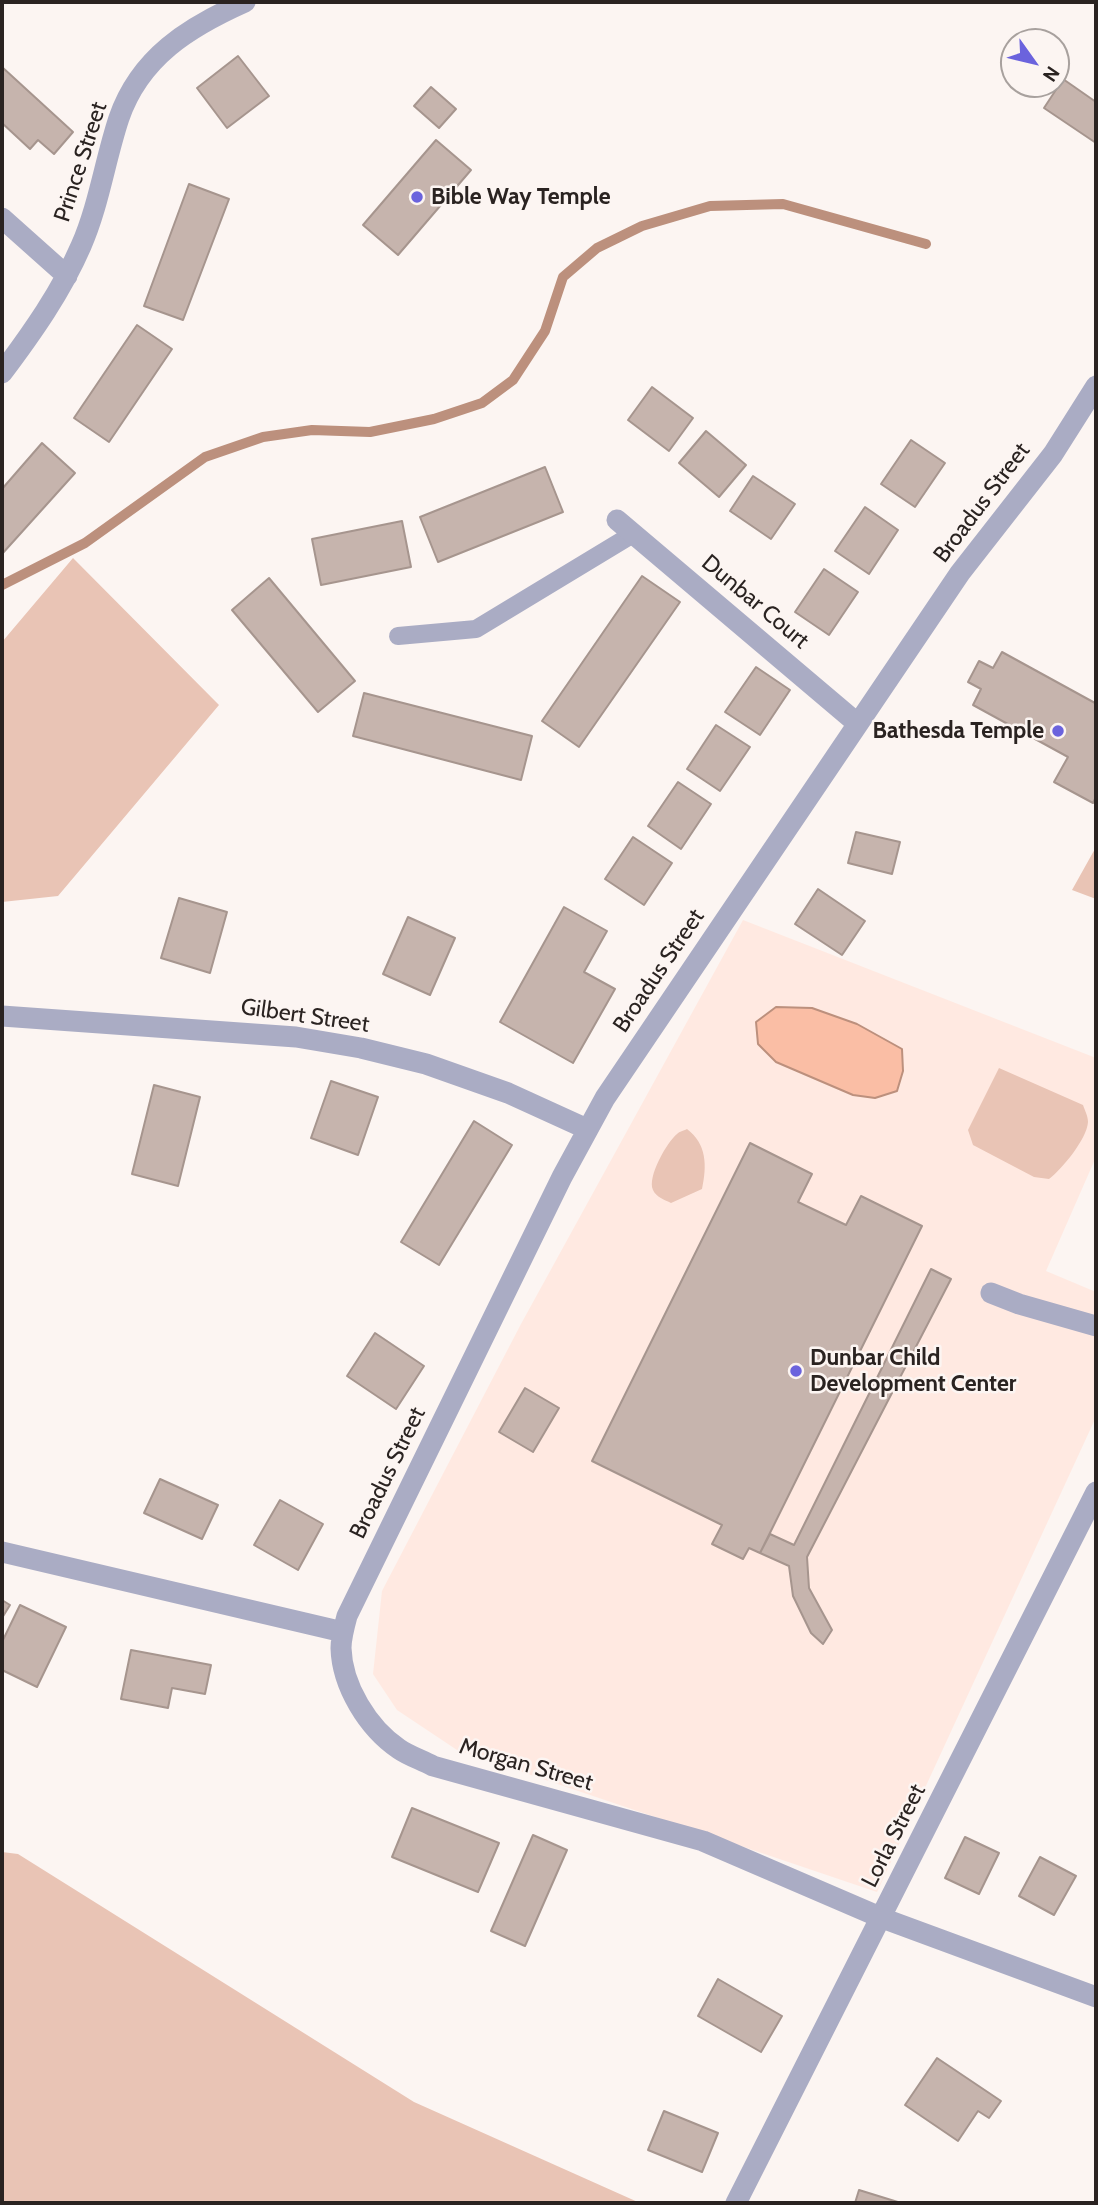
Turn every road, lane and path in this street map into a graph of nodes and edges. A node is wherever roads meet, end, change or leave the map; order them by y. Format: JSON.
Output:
{"nodes":[{"id":1,"x":245,"y":2,"type":"edge"},
{"id":2,"x":2,"y":218,"type":"edge"},
{"id":3,"x":67,"y":276,"type":"junction"},
{"id":4,"x":2,"y":373,"type":"edge"},
{"id":5,"x":1096,"y":386,"type":"edge"},
{"id":6,"x":625,"y":527,"type":"joint"},
{"id":7,"x":398,"y":636,"type":"dead end"},
{"id":8,"x":858,"y":724,"type":"junction"},
{"id":9,"x":2,"y":1016,"type":"edge"},
{"id":10,"x":587,"y":1129,"type":"junction"},
{"id":11,"x":991,"y":1293,"type":"dead end"},
{"id":12,"x":1096,"y":1326,"type":"edge"},
{"id":13,"x":1096,"y":1492,"type":"edge"},
{"id":14,"x":2,"y":1552,"type":"edge"},
{"id":15,"x":343,"y":1632,"type":"junction"},
{"id":16,"x":882,"y":1918,"type":"junction"},
{"id":17,"x":1096,"y":1997,"type":"edge"},
{"id":18,"x":736,"y":2203,"type":"edge"}],
"edges":[{"from":1,"to":3,"type":"street","name":"Prince Street"},
{"from":2,"to":3,"type":"street"},
{"from":3,"to":4,"type":"street","name":"Prince Street"},
{"from":5,"to":8,"type":"street","name":"Broadus Street"},
{"from":6,"to":7,"type":"lane"},
{"from":6,"to":8,"type":"street","name":"Dunbar Court"},
{"from":8,"to":10,"type":"street","name":"Broadus Street"},
{"from":9,"to":10,"type":"street","name":"Gilbert Street"},
{"from":10,"to":15,"type":"street","name":"Broadus Street"},
{"from":11,"to":12,"type":"street"},
{"from":13,"to":16,"type":"street","name":"Lorla Street"},
{"from":14,"to":15,"type":"street"},
{"from":15,"to":16,"type":"street","name":"Morgan Street"},
{"from":16,"to":17,"type":"street","name":"Morgan Street"},
{"from":16,"to":18,"type":"street","name":"Lorla Street"}]}
